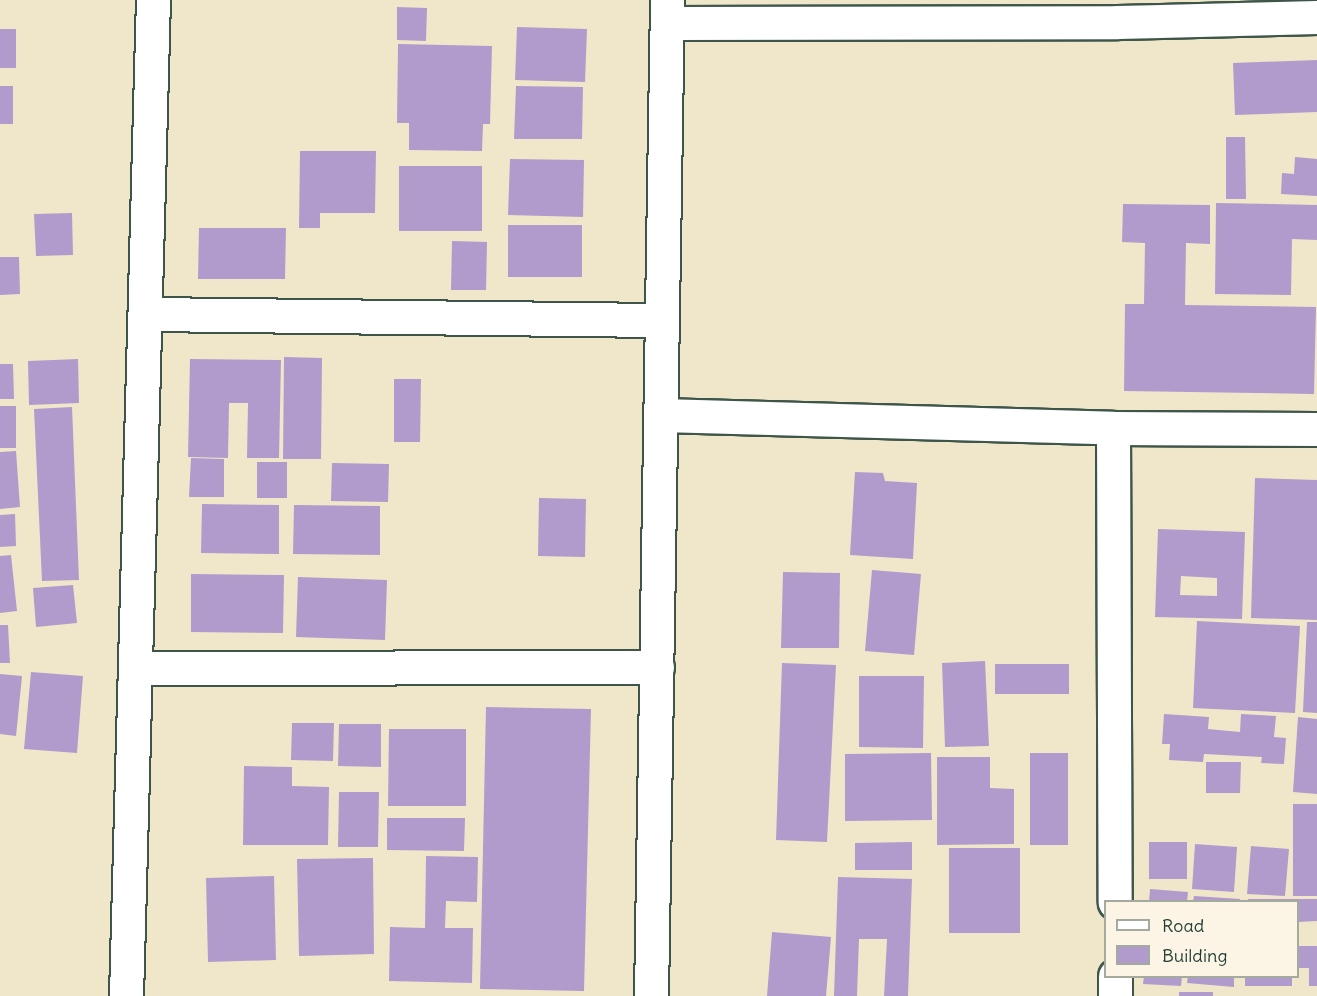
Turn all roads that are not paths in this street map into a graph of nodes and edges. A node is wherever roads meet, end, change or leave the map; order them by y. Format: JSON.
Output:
{"nodes":[{"id":1,"x":153,"y":0,"type":"edge"},
{"id":2,"x":667,"y":11,"type":"edge"},
{"id":3,"x":1117,"y":11,"type":"edge"},
{"id":4,"x":1317,"y":17,"type":"edge"},
{"id":5,"x":146,"y":314,"type":"junction"},
{"id":6,"x":663,"y":320,"type":"junction"},
{"id":7,"x":661,"y":415,"type":"junction"},
{"id":8,"x":1113,"y":428,"type":"junction"},
{"id":9,"x":1317,"y":429,"type":"edge"},
{"id":10,"x":657,"y":667,"type":"junction"},
{"id":11,"x":135,"y":668,"type":"junction"},
{"id":12,"x":1115,"y":900,"type":"edge"},
{"id":13,"x":1115,"y":978,"type":"edge"},
{"id":14,"x":126,"y":996,"type":"edge"},
{"id":15,"x":651,"y":996,"type":"edge"},
{"id":16,"x":1116,"y":996,"type":"edge"}],
"edges":[{"from":1,"to":5,"type":"street"},
{"from":2,"to":3,"type":"street"},
{"from":2,"to":6,"type":"street"},
{"from":3,"to":4,"type":"street"},
{"from":5,"to":6,"type":"street"},
{"from":5,"to":11,"type":"street"},
{"from":6,"to":7,"type":"street"},
{"from":7,"to":8,"type":"street"},
{"from":7,"to":10,"type":"street"},
{"from":8,"to":9,"type":"street"},
{"from":8,"to":12,"type":"street"},
{"from":10,"to":11,"type":"street"},
{"from":10,"to":15,"type":"street"},
{"from":11,"to":14,"type":"street"},
{"from":13,"to":16,"type":"street"}]}
